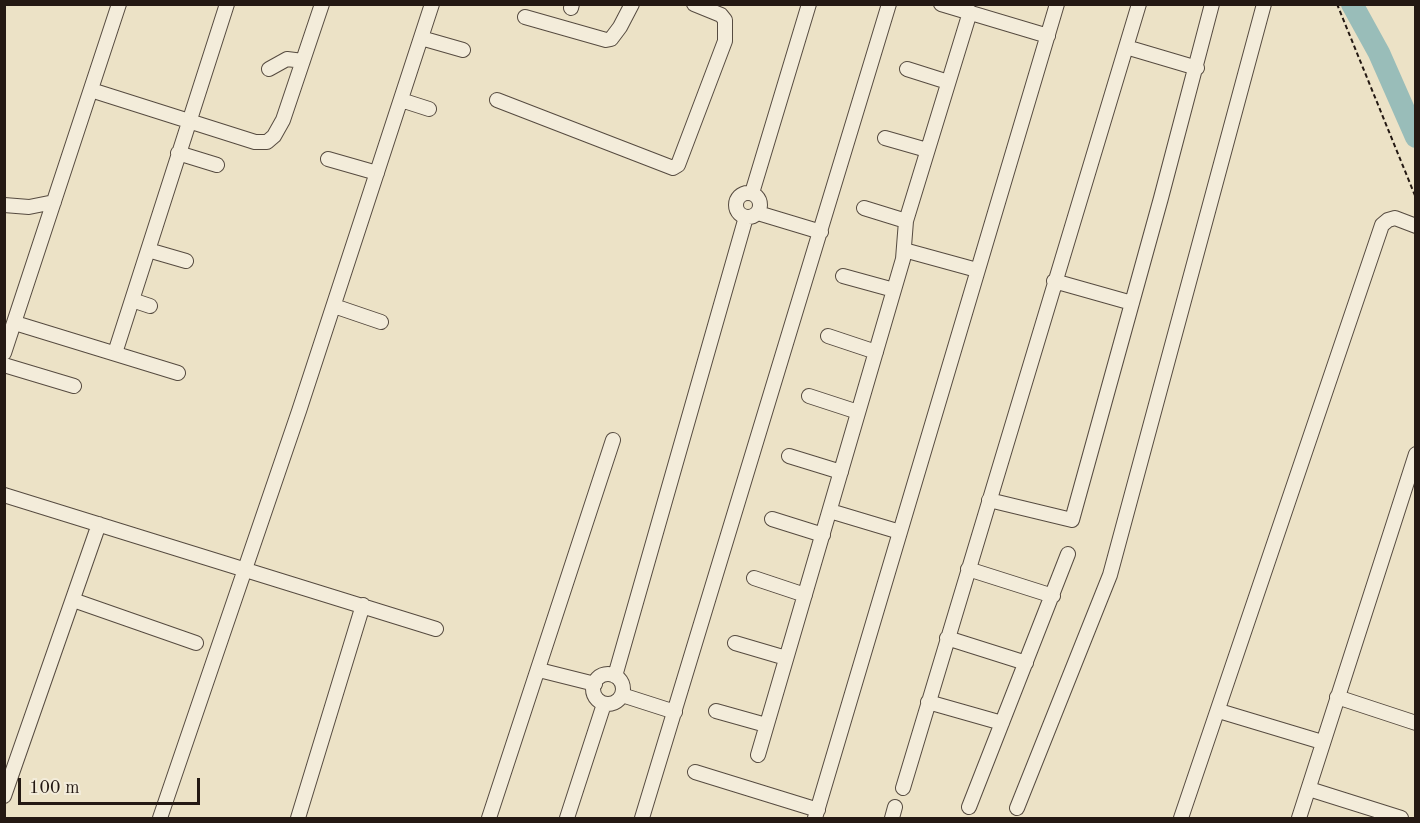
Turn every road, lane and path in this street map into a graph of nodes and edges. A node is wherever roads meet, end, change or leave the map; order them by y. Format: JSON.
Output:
{"nodes":[{"id":1,"x":120,"y":4,"type":"edge"},
{"id":2,"x":227,"y":4,"type":"edge"},
{"id":3,"x":322,"y":4,"type":"edge"},
{"id":4,"x":432,"y":4,"type":"edge"},
{"id":5,"x":632,"y":4,"type":"edge"},
{"id":6,"x":694,"y":4,"type":"edge"},
{"id":7,"x":809,"y":4,"type":"edge"},
{"id":8,"x":888,"y":4,"type":"edge"},
{"id":9,"x":941,"y":4,"type":"edge"},
{"id":10,"x":1057,"y":4,"type":"edge"},
{"id":11,"x":1138,"y":4,"type":"edge"},
{"id":12,"x":1212,"y":4,"type":"edge"},
{"id":13,"x":1264,"y":4,"type":"edge"},
{"id":14,"x":1337,"y":4,"type":"edge"},
{"id":15,"x":970,"y":12,"type":"junction"},
{"id":16,"x":525,"y":17,"type":"dead end"},
{"id":17,"x":1048,"y":36,"type":"junction"},
{"id":18,"x":421,"y":38,"type":"junction"},
{"id":19,"x":1126,"y":47,"type":"junction"},
{"id":20,"x":463,"y":50,"type":"dead end"},
{"id":21,"x":303,"y":61,"type":"junction"},
{"id":22,"x":1197,"y":68,"type":"junction"},
{"id":23,"x":269,"y":69,"type":"dead end"},
{"id":24,"x":907,"y":69,"type":"dead end"},
{"id":25,"x":948,"y":82,"type":"junction"},
{"id":26,"x":92,"y":90,"type":"junction"},
{"id":27,"x":401,"y":100,"type":"junction"},
{"id":28,"x":497,"y":100,"type":"dead end"},
{"id":29,"x":429,"y":109,"type":"dead end"},
{"id":30,"x":189,"y":121,"type":"junction"},
{"id":31,"x":885,"y":138,"type":"dead end"},
{"id":32,"x":927,"y":150,"type":"junction"},
{"id":33,"x":178,"y":153,"type":"junction"},
{"id":34,"x":328,"y":159,"type":"dead end"},
{"id":35,"x":217,"y":165,"type":"dead end"},
{"id":36,"x":377,"y":173,"type":"junction"},
{"id":37,"x":753,"y":193,"type":"junction"},
{"id":38,"x":1416,"y":198,"type":"edge"},
{"id":39,"x":54,"y":202,"type":"junction"},
{"id":40,"x":4,"y":205,"type":"edge"},
{"id":41,"x":864,"y":208,"type":"dead end"},
{"id":42,"x":752,"y":215,"type":"junction"},
{"id":43,"x":906,"y":221,"type":"junction"},
{"id":44,"x":1416,"y":226,"type":"edge"},
{"id":45,"x":821,"y":232,"type":"junction"},
{"id":46,"x":147,"y":250,"type":"junction"},
{"id":47,"x":904,"y":250,"type":"junction"},
{"id":48,"x":186,"y":261,"type":"dead end"},
{"id":49,"x":977,"y":270,"type":"junction"},
{"id":50,"x":843,"y":276,"type":"dead end"},
{"id":51,"x":1054,"y":281,"type":"junction"},
{"id":52,"x":894,"y":290,"type":"junction"},
{"id":53,"x":132,"y":300,"type":"junction"},
{"id":54,"x":1132,"y":303,"type":"junction"},
{"id":55,"x":150,"y":306,"type":"dead end"},
{"id":56,"x":334,"y":306,"type":"junction"},
{"id":57,"x":381,"y":322,"type":"dead end"},
{"id":58,"x":15,"y":323,"type":"junction"},
{"id":59,"x":828,"y":336,"type":"dead end"},
{"id":60,"x":876,"y":352,"type":"junction"},
{"id":61,"x":4,"y":353,"type":"edge"},
{"id":62,"x":115,"y":353,"type":"junction"},
{"id":63,"x":4,"y":365,"type":"edge"},
{"id":64,"x":178,"y":373,"type":"dead end"},
{"id":65,"x":74,"y":386,"type":"dead end"},
{"id":66,"x":809,"y":396,"type":"dead end"},
{"id":67,"x":858,"y":412,"type":"junction"},
{"id":68,"x":613,"y":440,"type":"dead end"},
{"id":69,"x":1416,"y":454,"type":"edge"},
{"id":70,"x":789,"y":456,"type":"dead end"},
{"id":71,"x":841,"y":472,"type":"junction"},
{"id":72,"x":4,"y":495,"type":"edge"},
{"id":73,"x":989,"y":500,"type":"junction"},
{"id":74,"x":830,"y":511,"type":"junction"},
{"id":75,"x":771,"y":519,"type":"dead end"},
{"id":76,"x":99,"y":524,"type":"junction"},
{"id":77,"x":900,"y":532,"type":"junction"},
{"id":78,"x":823,"y":535,"type":"junction"},
{"id":79,"x":1068,"y":554,"type":"dead end"},
{"id":80,"x":245,"y":569,"type":"junction"},
{"id":81,"x":968,"y":569,"type":"junction"},
{"id":82,"x":754,"y":578,"type":"dead end"},
{"id":83,"x":805,"y":594,"type":"junction"},
{"id":84,"x":1053,"y":596,"type":"junction"},
{"id":85,"x":73,"y":600,"type":"junction"},
{"id":86,"x":363,"y":605,"type":"junction"},
{"id":87,"x":436,"y":629,"type":"dead end"},
{"id":88,"x":947,"y":638,"type":"junction"},
{"id":89,"x":196,"y":643,"type":"dead end"},
{"id":90,"x":735,"y":643,"type":"dead end"},
{"id":91,"x":786,"y":658,"type":"junction"},
{"id":92,"x":1026,"y":663,"type":"junction"},
{"id":93,"x":539,"y":670,"type":"junction"},
{"id":94,"x":615,"y":676,"type":"junction"},
{"id":95,"x":594,"y":684,"type":"junction"},
{"id":96,"x":622,"y":695,"type":"junction"},
{"id":97,"x":1337,"y":697,"type":"junction"},
{"id":98,"x":928,"y":702,"type":"junction"},
{"id":99,"x":604,"y":704,"type":"junction"},
{"id":100,"x":716,"y":711,"type":"dead end"},
{"id":101,"x":1219,"y":711,"type":"junction"},
{"id":102,"x":675,"y":712,"type":"junction"},
{"id":103,"x":1002,"y":723,"type":"junction"},
{"id":104,"x":1416,"y":723,"type":"edge"},
{"id":105,"x":766,"y":725,"type":"junction"},
{"id":106,"x":1322,"y":742,"type":"junction"},
{"id":107,"x":758,"y":755,"type":"dead end"},
{"id":108,"x":9,"y":771,"type":"edge"},
{"id":109,"x":695,"y":772,"type":"dead end"},
{"id":110,"x":903,"y":788,"type":"dead end"},
{"id":111,"x":1309,"y":789,"type":"junction"},
{"id":112,"x":4,"y":796,"type":"edge"},
{"id":113,"x":969,"y":807,"type":"dead end"},
{"id":114,"x":1017,"y":808,"type":"dead end"},
{"id":115,"x":816,"y":814,"type":"edge"},
{"id":116,"x":160,"y":819,"type":"edge"},
{"id":117,"x":298,"y":819,"type":"edge"},
{"id":118,"x":489,"y":819,"type":"edge"},
{"id":119,"x":567,"y":819,"type":"edge"},
{"id":120,"x":642,"y":819,"type":"edge"},
{"id":121,"x":1181,"y":819,"type":"edge"},
{"id":122,"x":1299,"y":819,"type":"edge"},
{"id":123,"x":1401,"y":819,"type":"edge"}],
"edges":[{"from":1,"to":26,"type":"street"},
{"from":2,"to":30,"type":"street"},
{"from":3,"to":21,"type":"street"},
{"from":4,"to":18,"type":"street"},
{"from":5,"to":16,"type":"street"},
{"from":6,"to":28,"type":"street"},
{"from":7,"to":37,"type":"street"},
{"from":8,"to":45,"type":"street"},
{"from":9,"to":15,"type":"street"},
{"from":10,"to":17,"type":"street"},
{"from":11,"to":19,"type":"street"},
{"from":12,"to":22,"type":"street"},
{"from":13,"to":114,"type":"street"},
{"from":14,"to":38,"type":"path"},
{"from":15,"to":17,"type":"street"},
{"from":15,"to":25,"type":"street"},
{"from":17,"to":49,"type":"street"},
{"from":18,"to":20,"type":"street"},
{"from":18,"to":27,"type":"street"},
{"from":19,"to":22,"type":"street"},
{"from":19,"to":51,"type":"street"},
{"from":21,"to":23,"type":"street"},
{"from":21,"to":30,"type":"street"},
{"from":22,"to":54,"type":"street"},
{"from":24,"to":25,"type":"street"},
{"from":25,"to":32,"type":"street"},
{"from":26,"to":30,"type":"street"},
{"from":26,"to":39,"type":"street"},
{"from":27,"to":29,"type":"street"},
{"from":27,"to":36,"type":"street"},
{"from":30,"to":33,"type":"street"},
{"from":31,"to":32,"type":"street"},
{"from":32,"to":43,"type":"street"},
{"from":33,"to":35,"type":"street"},
{"from":33,"to":46,"type":"street"},
{"from":34,"to":36,"type":"street"},
{"from":36,"to":56,"type":"street"},
{"from":37,"to":42,"type":"street"},
{"from":37,"to":42,"type":"street"},
{"from":39,"to":40,"type":"street"},
{"from":39,"to":58,"type":"street"},
{"from":41,"to":43,"type":"street"},
{"from":42,"to":45,"type":"street"},
{"from":42,"to":94,"type":"street"},
{"from":43,"to":47,"type":"street"},
{"from":44,"to":101,"type":"street"},
{"from":45,"to":102,"type":"street"},
{"from":46,"to":48,"type":"street"},
{"from":46,"to":53,"type":"street"},
{"from":47,"to":49,"type":"street"},
{"from":47,"to":52,"type":"street"},
{"from":49,"to":77,"type":"street"},
{"from":50,"to":52,"type":"street"},
{"from":51,"to":54,"type":"street"},
{"from":51,"to":73,"type":"street"},
{"from":52,"to":60,"type":"street"},
{"from":53,"to":55,"type":"street"},
{"from":53,"to":62,"type":"street"},
{"from":54,"to":73,"type":"street"},
{"from":56,"to":57,"type":"street"},
{"from":56,"to":80,"type":"street"},
{"from":58,"to":61,"type":"street"},
{"from":58,"to":62,"type":"street"},
{"from":59,"to":60,"type":"street"},
{"from":60,"to":67,"type":"street"},
{"from":62,"to":64,"type":"street"},
{"from":63,"to":65,"type":"street"},
{"from":66,"to":67,"type":"street"},
{"from":67,"to":71,"type":"street"},
{"from":68,"to":93,"type":"street"},
{"from":69,"to":97,"type":"street"},
{"from":70,"to":71,"type":"street"},
{"from":71,"to":74,"type":"street"},
{"from":72,"to":76,"type":"street"},
{"from":73,"to":81,"type":"street"},
{"from":74,"to":77,"type":"street"},
{"from":74,"to":78,"type":"street"},
{"from":75,"to":78,"type":"street"},
{"from":76,"to":80,"type":"street"},
{"from":76,"to":85,"type":"street"},
{"from":77,"to":115,"type":"street"},
{"from":78,"to":83,"type":"street"},
{"from":79,"to":84,"type":"street"},
{"from":80,"to":86,"type":"street"},
{"from":80,"to":116,"type":"street"},
{"from":81,"to":84,"type":"street"},
{"from":81,"to":88,"type":"street"},
{"from":82,"to":83,"type":"street"},
{"from":83,"to":91,"type":"street"},
{"from":84,"to":92,"type":"street"},
{"from":85,"to":89,"type":"street"},
{"from":85,"to":108,"type":"street"},
{"from":86,"to":87,"type":"street"},
{"from":86,"to":117,"type":"street"},
{"from":88,"to":92,"type":"street"},
{"from":88,"to":98,"type":"street"},
{"from":90,"to":91,"type":"street"},
{"from":91,"to":105,"type":"street"},
{"from":92,"to":103,"type":"street"},
{"from":93,"to":95,"type":"street"},
{"from":93,"to":118,"type":"street"},
{"from":94,"to":95,"type":"street"},
{"from":94,"to":96,"type":"street"},
{"from":95,"to":99,"type":"street"},
{"from":96,"to":99,"type":"street"},
{"from":96,"to":102,"type":"street"},
{"from":97,"to":104,"type":"street"},
{"from":97,"to":106,"type":"street"},
{"from":98,"to":103,"type":"street"},
{"from":98,"to":110,"type":"street"},
{"from":99,"to":119,"type":"street"},
{"from":100,"to":105,"type":"street"},
{"from":101,"to":106,"type":"street"},
{"from":101,"to":121,"type":"street"},
{"from":102,"to":120,"type":"street"},
{"from":103,"to":113,"type":"street"},
{"from":105,"to":107,"type":"street"},
{"from":106,"to":111,"type":"street"},
{"from":108,"to":112,"type":"street"},
{"from":109,"to":115,"type":"street"},
{"from":111,"to":122,"type":"street"},
{"from":111,"to":123,"type":"street"}]}
